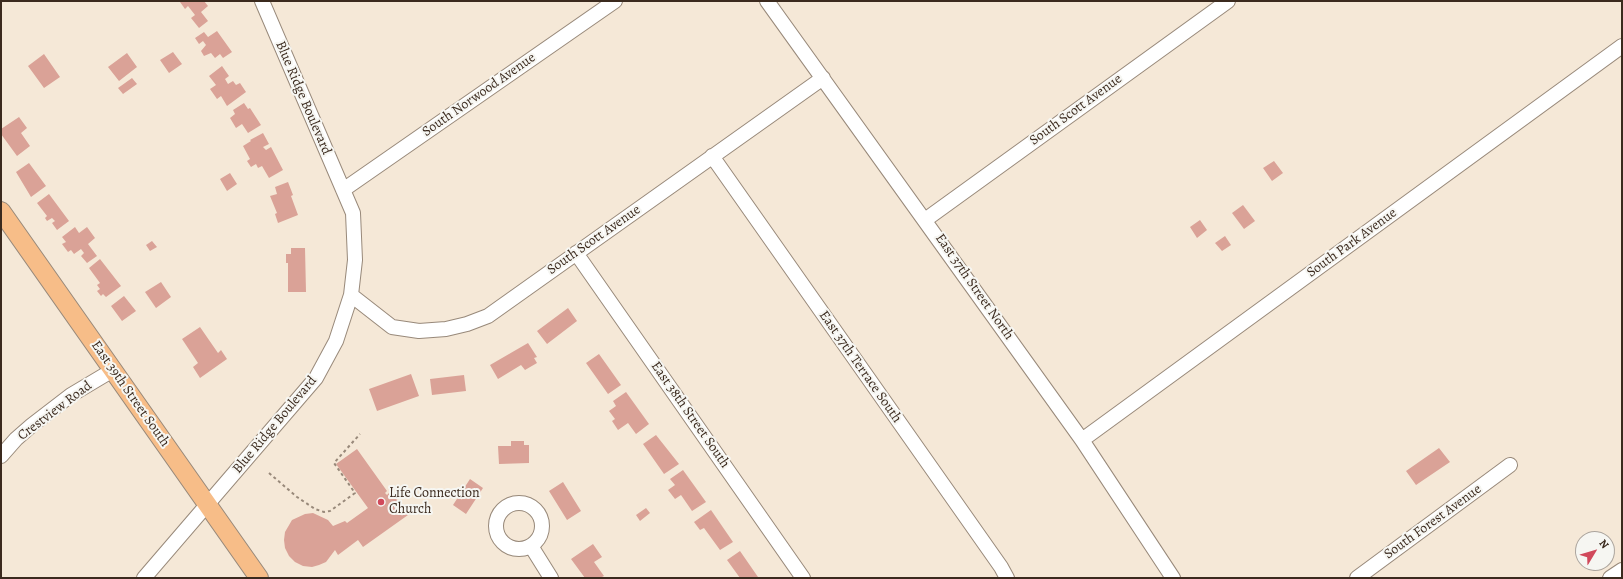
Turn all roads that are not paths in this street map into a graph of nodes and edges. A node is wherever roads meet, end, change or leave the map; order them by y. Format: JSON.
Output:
{"nodes":[{"id":1,"x":615,"y":1,"type":"edge"},
{"id":2,"x":767,"y":1,"type":"edge"},
{"id":3,"x":1228,"y":1,"type":"edge"},
{"id":4,"x":264,"y":2,"type":"edge"},
{"id":5,"x":1622,"y":46,"type":"edge"},
{"id":6,"x":823,"y":78,"type":"junction"},
{"id":7,"x":712,"y":156,"type":"junction"},
{"id":8,"x":343,"y":190,"type":"junction"},
{"id":9,"x":1,"y":211,"type":"edge"},
{"id":10,"x":925,"y":220,"type":"junction"},
{"id":11,"x":576,"y":253,"type":"junction"},
{"id":12,"x":350,"y":295,"type":"junction"},
{"id":13,"x":113,"y":370,"type":"junction"},
{"id":14,"x":1082,"y":440,"type":"junction"},
{"id":15,"x":1,"y":456,"type":"edge"},
{"id":16,"x":1510,"y":465,"type":"dead end"},
{"id":17,"x":208,"y":504,"type":"junction"},
{"id":18,"x":531,"y":546,"type":"dead end"},
{"id":19,"x":1622,"y":570,"type":"edge"},
{"id":20,"x":144,"y":578,"type":"edge"},
{"id":21,"x":259,"y":578,"type":"edge"},
{"id":22,"x":551,"y":578,"type":"edge"},
{"id":23,"x":803,"y":578,"type":"edge"},
{"id":24,"x":1007,"y":578,"type":"edge"},
{"id":25,"x":1174,"y":578,"type":"edge"},
{"id":26,"x":1357,"y":578,"type":"edge"},
{"id":27,"x":1610,"y":578,"type":"edge"}],
"edges":[{"from":1,"to":8,"type":"street","name":"South Norwood Avenue"},
{"from":2,"to":6,"type":"street","name":"East 37th Street North"},
{"from":3,"to":10,"type":"street","name":"South Scott Avenue"},
{"from":4,"to":8,"type":"street","name":"Blue Ridge Boulevard"},
{"from":5,"to":14,"type":"street","name":"South Park Avenue"},
{"from":6,"to":7,"type":"street","name":"South Scott Avenue"},
{"from":6,"to":10,"type":"street","name":"East 37th Street North"},
{"from":7,"to":11,"type":"street","name":"South Scott Avenue"},
{"from":7,"to":24,"type":"street","name":"East 37th Terrace South"},
{"from":8,"to":12,"type":"street","name":"Blue Ridge Boulevard"},
{"from":9,"to":13,"type":"main road","name":"East 39th Street South"},
{"from":10,"to":14,"type":"street","name":"East 37th Street North"},
{"from":11,"to":12,"type":"street","name":"South Scott Avenue"},
{"from":11,"to":23,"type":"street","name":"East 38th Street South"},
{"from":12,"to":17,"type":"street","name":"Blue Ridge Boulevard"},
{"from":13,"to":15,"type":"street","name":"Crestview Road"},
{"from":13,"to":17,"type":"main road","name":"East 39th Street South"},
{"from":14,"to":25,"type":"street","name":"East 37th Street North"},
{"from":16,"to":26,"type":"street","name":"South Forest Avenue"},
{"from":17,"to":20,"type":"street","name":"Blue Ridge Boulevard"},
{"from":17,"to":21,"type":"main road","name":"East 39th Street South"},
{"from":18,"to":22,"type":"street"},
{"from":19,"to":27,"type":"street"}]}
